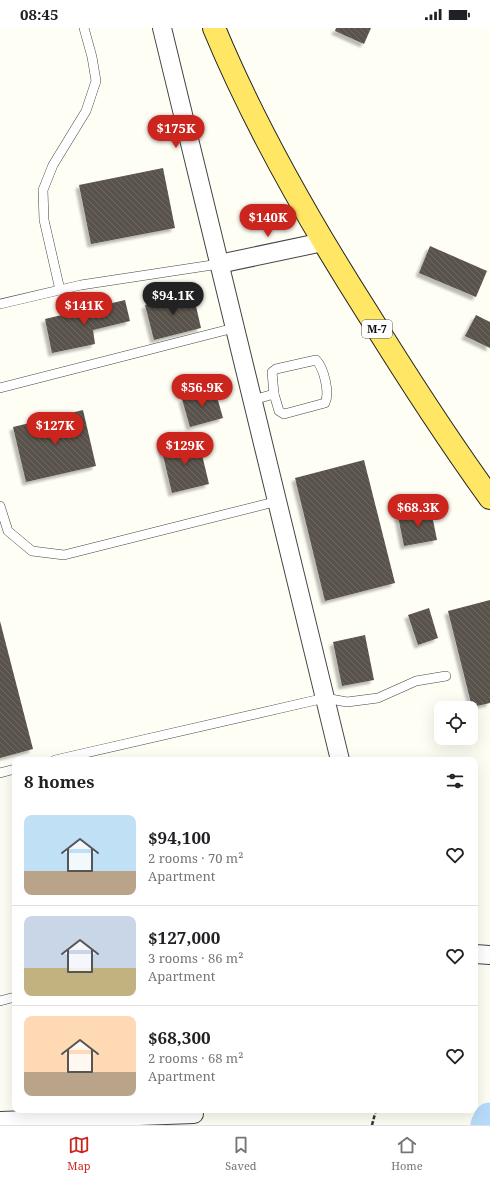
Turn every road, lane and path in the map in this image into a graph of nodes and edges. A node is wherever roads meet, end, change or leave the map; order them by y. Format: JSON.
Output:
{"nodes":[{"id":1,"x":84,"y":28,"type":"edge"},
{"id":2,"x":162,"y":28,"type":"edge"},
{"id":3,"x":214,"y":28,"type":"edge"},
{"id":4,"x":324,"y":242,"type":"junction"},
{"id":5,"x":218,"y":264,"type":"junction"},
{"id":6,"x":60,"y":290,"type":"junction"},
{"id":7,"x":0,"y":304,"type":"edge"},
{"id":8,"x":234,"y":328,"type":"junction"},
{"id":9,"x":0,"y":388,"type":"edge"},
{"id":10,"x":274,"y":394,"type":"junction"},
{"id":11,"x":253,"y":400,"type":"junction"},
{"id":12,"x":490,"y":498,"type":"edge"},
{"id":13,"x":278,"y":502,"type":"junction"},
{"id":14,"x":0,"y":506,"type":"edge"},
{"id":15,"x":446,"y":676,"type":"dead end"},
{"id":16,"x":325,"y":698,"type":"junction"},
{"id":17,"x":68,"y":757,"type":"edge"},
{"id":18,"x":339,"y":757,"type":"edge"},
{"id":19,"x":12,"y":770,"type":"edge"},
{"id":20,"x":0,"y":773,"type":"edge"},
{"id":21,"x":12,"y":998,"type":"edge"},
{"id":22,"x":0,"y":1001,"type":"edge"},
{"id":23,"x":176,"y":1113,"type":"edge"},
{"id":24,"x":196,"y":1113,"type":"edge"},
{"id":25,"x":375,"y":1113,"type":"edge"},
{"id":26,"x":0,"y":1121,"type":"edge"},
{"id":27,"x":178,"y":1125,"type":"edge"},
{"id":28,"x":372,"y":1125,"type":"edge"}],
"edges":[{"from":1,"to":6,"type":"lane"},
{"from":2,"to":5,"type":"street"},
{"from":3,"to":4,"type":"main road","number":"M-7"},
{"from":4,"to":5,"type":"street"},
{"from":4,"to":12,"type":"main road","number":"M-7"},
{"from":5,"to":6,"type":"lane"},
{"from":5,"to":8,"type":"street"},
{"from":6,"to":7,"type":"lane"},
{"from":8,"to":9,"type":"lane"},
{"from":8,"to":11,"type":"street"},
{"from":10,"to":10,"type":"lane"},
{"from":10,"to":11,"type":"lane"},
{"from":11,"to":13,"type":"street"},
{"from":13,"to":14,"type":"lane"},
{"from":13,"to":16,"type":"street"},
{"from":15,"to":16,"type":"lane"},
{"from":16,"to":17,"type":"lane"},
{"from":16,"to":18,"type":"street"},
{"from":19,"to":20,"type":"lane"},
{"from":21,"to":22,"type":"lane"},
{"from":23,"to":26,"type":"street"},
{"from":24,"to":27,"type":"street"},
{"from":25,"to":28,"type":"path"}]}
